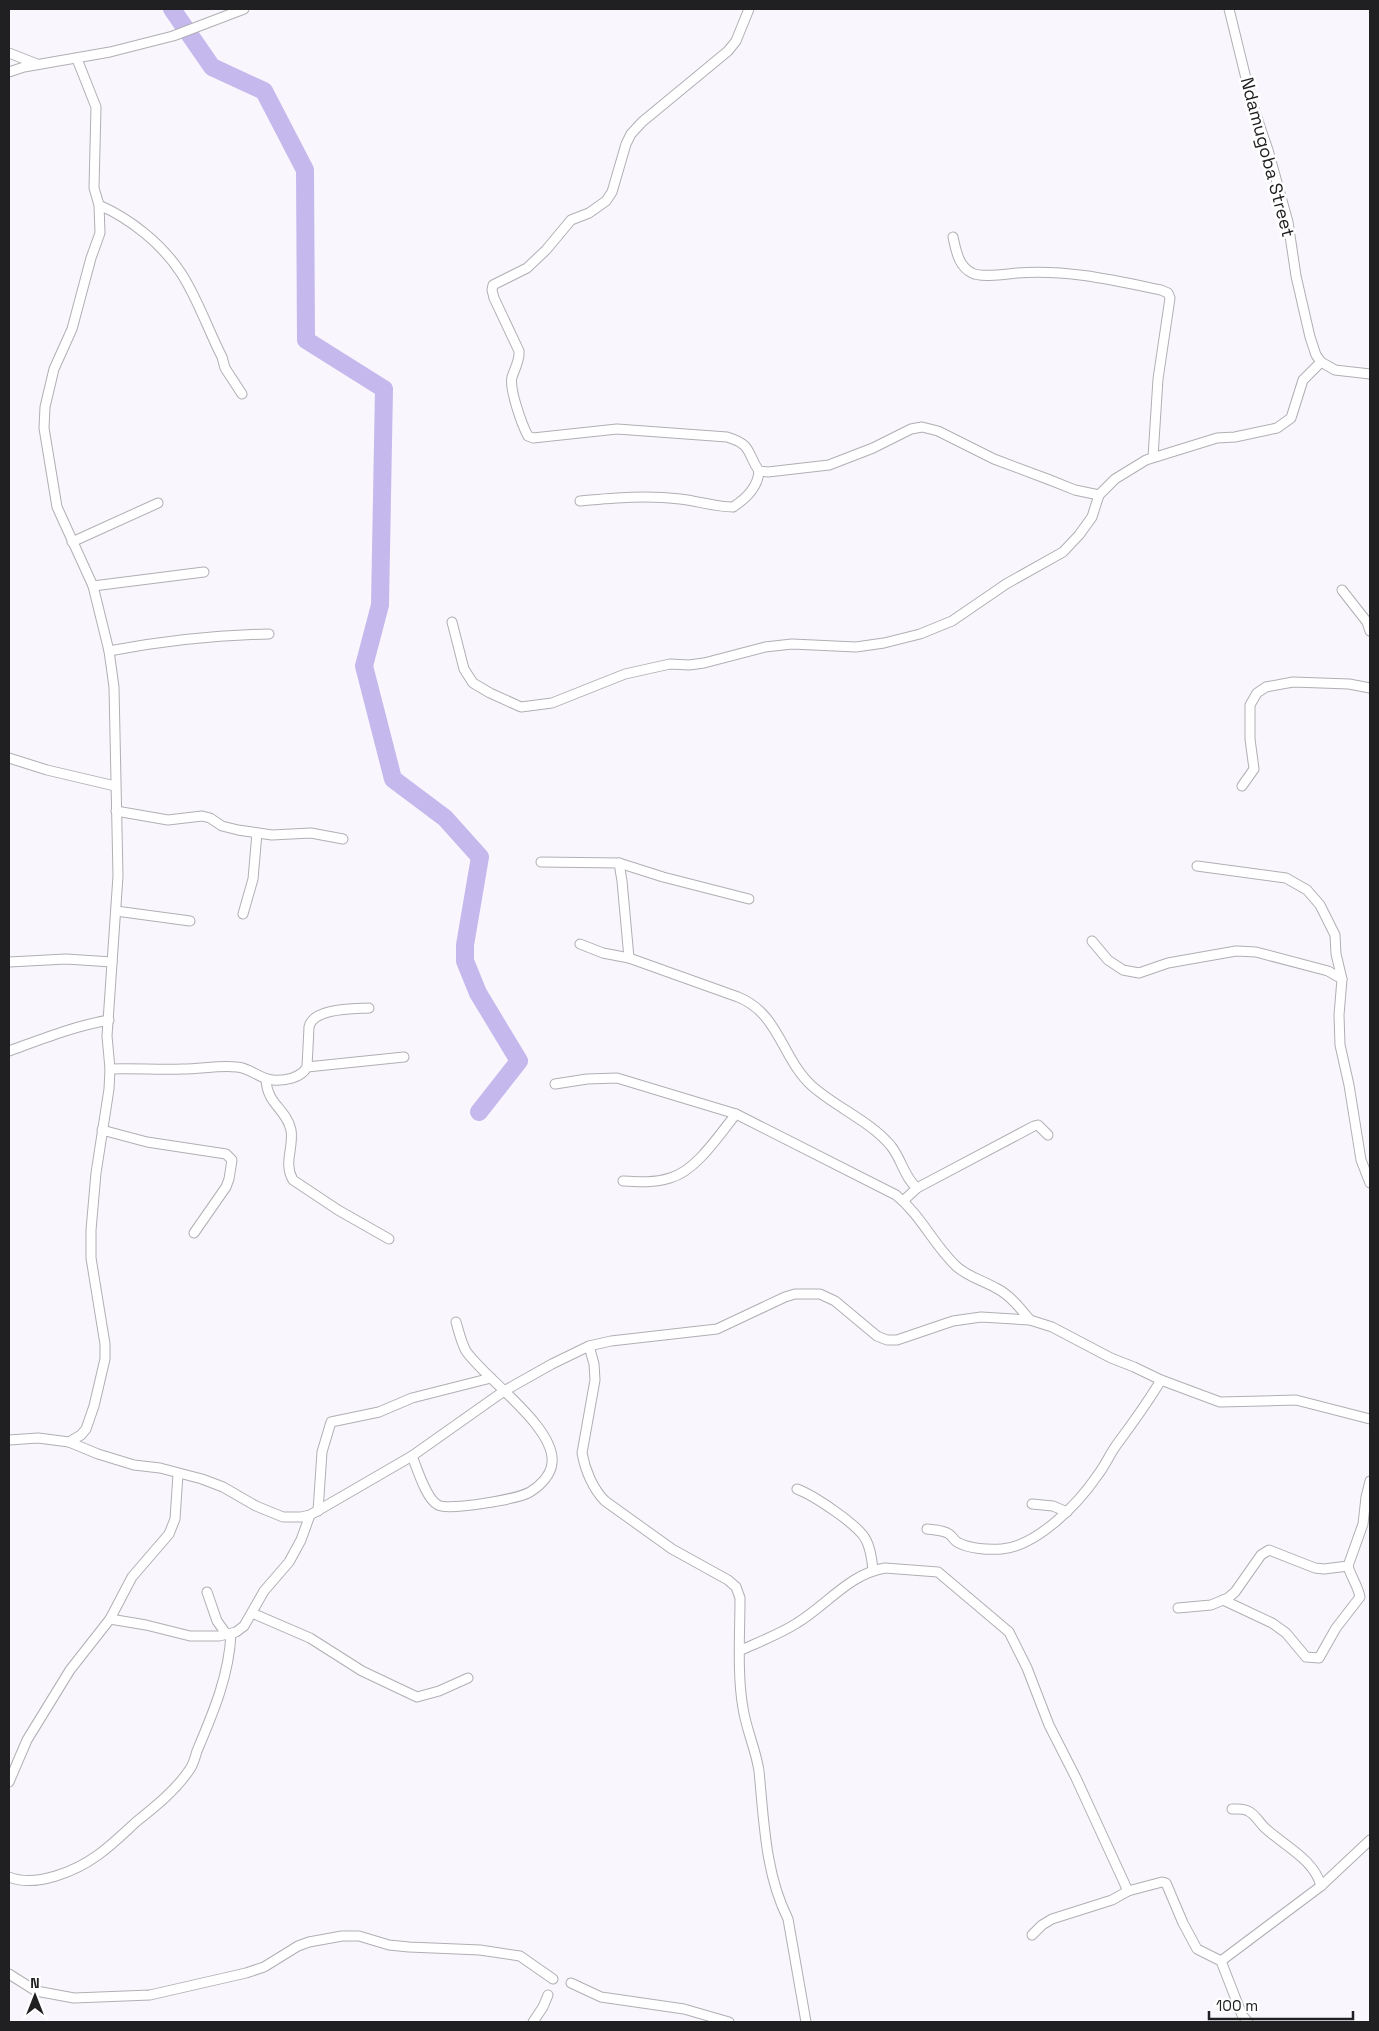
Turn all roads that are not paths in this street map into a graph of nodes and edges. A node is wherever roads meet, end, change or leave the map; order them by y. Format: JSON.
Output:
{"nodes":[{"id":1,"x":749,"y":9,"type":"edge"},
{"id":2,"x":1229,"y":9,"type":"edge"},
{"id":3,"x":241,"y":10,"type":"edge"},
{"id":4,"x":9,"y":53,"type":"edge"},
{"id":5,"x":77,"y":58,"type":"junction"},
{"id":6,"x":39,"y":65,"type":"junction"},
{"id":7,"x":9,"y":72,"type":"edge"},
{"id":8,"x":99,"y":206,"type":"junction"},
{"id":9,"x":952,"y":237,"type":"dead end"},
{"id":10,"x":1321,"y":362,"type":"junction"},
{"id":11,"x":1370,"y":374,"type":"edge"},
{"id":12,"x":242,"y":394,"type":"dead end"},
{"id":13,"x":1153,"y":457,"type":"junction"},
{"id":14,"x":759,"y":471,"type":"junction"},
{"id":15,"x":1099,"y":495,"type":"junction"},
{"id":16,"x":580,"y":501,"type":"dead end"},
{"id":17,"x":158,"y":503,"type":"dead end"},
{"id":18,"x":72,"y":542,"type":"junction"},
{"id":19,"x":204,"y":572,"type":"dead end"},
{"id":20,"x":93,"y":586,"type":"junction"},
{"id":21,"x":1342,"y":590,"type":"dead end"},
{"id":22,"x":452,"y":622,"type":"dead end"},
{"id":23,"x":1370,"y":631,"type":"edge"},
{"id":24,"x":269,"y":634,"type":"dead end"},
{"id":25,"x":109,"y":651,"type":"junction"},
{"id":26,"x":1370,"y":688,"type":"edge"},
{"id":27,"x":9,"y":758,"type":"edge"},
{"id":28,"x":115,"y":786,"type":"junction"},
{"id":29,"x":1242,"y":786,"type":"dead end"},
{"id":30,"x":116,"y":811,"type":"junction"},
{"id":31,"x":257,"y":833,"type":"junction"},
{"id":32,"x":343,"y":839,"type":"dead end"},
{"id":33,"x":541,"y":862,"type":"dead end"},
{"id":34,"x":619,"y":863,"type":"junction"},
{"id":35,"x":1197,"y":866,"type":"dead end"},
{"id":36,"x":749,"y":899,"type":"dead end"},
{"id":37,"x":116,"y":911,"type":"junction"},
{"id":38,"x":243,"y":914,"type":"dead end"},
{"id":39,"x":190,"y":921,"type":"dead end"},
{"id":40,"x":1092,"y":941,"type":"dead end"},
{"id":41,"x":580,"y":944,"type":"dead end"},
{"id":42,"x":629,"y":958,"type":"junction"},
{"id":43,"x":9,"y":962,"type":"edge"},
{"id":44,"x":112,"y":962,"type":"junction"},
{"id":45,"x":1342,"y":979,"type":"junction"},
{"id":46,"x":369,"y":1008,"type":"dead end"},
{"id":47,"x":109,"y":1020,"type":"junction"},
{"id":48,"x":9,"y":1051,"type":"edge"},
{"id":49,"x":404,"y":1057,"type":"dead end"},
{"id":50,"x":307,"y":1067,"type":"junction"},
{"id":51,"x":110,"y":1068,"type":"junction"},
{"id":52,"x":266,"y":1079,"type":"junction"},
{"id":53,"x":556,"y":1084,"type":"dead end"},
{"id":54,"x":736,"y":1114,"type":"junction"},
{"id":55,"x":102,"y":1130,"type":"junction"},
{"id":56,"x":1048,"y":1134,"type":"dead end"},
{"id":57,"x":623,"y":1182,"type":"dead end"},
{"id":58,"x":1370,"y":1183,"type":"edge"},
{"id":59,"x":917,"y":1188,"type":"junction"},
{"id":60,"x":903,"y":1201,"type":"junction"},
{"id":61,"x":194,"y":1233,"type":"dead end"},
{"id":62,"x":389,"y":1239,"type":"dead end"},
{"id":63,"x":1030,"y":1320,"type":"junction"},
{"id":64,"x":456,"y":1322,"type":"dead end"},
{"id":65,"x":589,"y":1346,"type":"junction"},
{"id":66,"x":491,"y":1378,"type":"junction"},
{"id":67,"x":1161,"y":1380,"type":"junction"},
{"id":68,"x":504,"y":1391,"type":"junction"},
{"id":69,"x":1370,"y":1419,"type":"edge"},
{"id":70,"x":9,"y":1440,"type":"edge"},
{"id":71,"x":69,"y":1442,"type":"junction"},
{"id":72,"x":412,"y":1456,"type":"junction"},
{"id":73,"x":178,"y":1474,"type":"junction"},
{"id":74,"x":1370,"y":1480,"type":"edge"},
{"id":75,"x":797,"y":1489,"type":"dead end"},
{"id":76,"x":1032,"y":1504,"type":"dead end"},
{"id":77,"x":1067,"y":1512,"type":"junction"},
{"id":78,"x":314,"y":1513,"type":"junction"},
{"id":79,"x":926,"y":1529,"type":"dead end"},
{"id":80,"x":1348,"y":1566,"type":"junction"},
{"id":81,"x":873,"y":1570,"type":"junction"},
{"id":82,"x":207,"y":1592,"type":"dead end"},
{"id":83,"x":1223,"y":1600,"type":"junction"},
{"id":84,"x":1178,"y":1608,"type":"dead end"},
{"id":85,"x":252,"y":1613,"type":"junction"},
{"id":86,"x":110,"y":1619,"type":"junction"},
{"id":87,"x":229,"y":1635,"type":"junction"},
{"id":88,"x":741,"y":1650,"type":"junction"},
{"id":89,"x":468,"y":1678,"type":"dead end"},
{"id":90,"x":9,"y":1782,"type":"edge"},
{"id":91,"x":1232,"y":1809,"type":"dead end"},
{"id":92,"x":1370,"y":1840,"type":"edge"},
{"id":93,"x":9,"y":1877,"type":"edge"},
{"id":94,"x":1321,"y":1886,"type":"junction"},
{"id":95,"x":1128,"y":1891,"type":"junction"},
{"id":96,"x":1032,"y":1935,"type":"dead end"},
{"id":97,"x":1221,"y":1961,"type":"junction"},
{"id":98,"x":9,"y":1974,"type":"edge"},
{"id":99,"x":553,"y":1978,"type":"dead end"},
{"id":100,"x":572,"y":1983,"type":"dead end"},
{"id":101,"x":548,"y":1995,"type":"dead end"},
{"id":102,"x":532,"y":2022,"type":"edge"},
{"id":103,"x":729,"y":2022,"type":"edge"},
{"id":104,"x":806,"y":2022,"type":"edge"},
{"id":105,"x":1248,"y":2022,"type":"edge"}],
"edges":[{"from":1,"to":14,"type":"street"},
{"from":2,"to":10,"type":"street","name":"Ndamugoba Street"},
{"from":3,"to":5,"type":"street"},
{"from":4,"to":6,"type":"street"},
{"from":5,"to":6,"type":"street"},
{"from":5,"to":8,"type":"street"},
{"from":6,"to":7,"type":"street"},
{"from":8,"to":12,"type":"street"},
{"from":8,"to":18,"type":"street"},
{"from":9,"to":13,"type":"street"},
{"from":10,"to":11,"type":"street"},
{"from":10,"to":13,"type":"street"},
{"from":13,"to":15,"type":"street"},
{"from":14,"to":15,"type":"street"},
{"from":14,"to":16,"type":"street"},
{"from":15,"to":22,"type":"street"},
{"from":17,"to":18,"type":"street"},
{"from":18,"to":20,"type":"street"},
{"from":19,"to":20,"type":"street"},
{"from":20,"to":25,"type":"street"},
{"from":21,"to":23,"type":"street"},
{"from":24,"to":25,"type":"street"},
{"from":25,"to":28,"type":"street"},
{"from":26,"to":29,"type":"street"},
{"from":27,"to":28,"type":"street"},
{"from":28,"to":30,"type":"street"},
{"from":30,"to":31,"type":"street"},
{"from":30,"to":37,"type":"street"},
{"from":31,"to":32,"type":"street"},
{"from":31,"to":38,"type":"street"},
{"from":33,"to":34,"type":"street"},
{"from":34,"to":36,"type":"street"},
{"from":34,"to":42,"type":"street"},
{"from":35,"to":45,"type":"street"},
{"from":37,"to":39,"type":"street"},
{"from":37,"to":44,"type":"street"},
{"from":40,"to":45,"type":"street"},
{"from":41,"to":42,"type":"street"},
{"from":42,"to":59,"type":"street"},
{"from":43,"to":44,"type":"street"},
{"from":44,"to":47,"type":"street"},
{"from":45,"to":58,"type":"street"},
{"from":46,"to":50,"type":"street"},
{"from":47,"to":48,"type":"street"},
{"from":47,"to":51,"type":"street"},
{"from":49,"to":50,"type":"street"},
{"from":50,"to":52,"type":"street"},
{"from":51,"to":52,"type":"street"},
{"from":51,"to":55,"type":"street"},
{"from":52,"to":62,"type":"street"},
{"from":53,"to":54,"type":"street"},
{"from":54,"to":57,"type":"street"},
{"from":54,"to":60,"type":"street"},
{"from":55,"to":61,"type":"street"},
{"from":55,"to":71,"type":"street"},
{"from":56,"to":59,"type":"street"},
{"from":59,"to":60,"type":"street"},
{"from":60,"to":63,"type":"street"},
{"from":63,"to":65,"type":"street"},
{"from":63,"to":67,"type":"street"},
{"from":64,"to":66,"type":"street"},
{"from":65,"to":68,"type":"street"},
{"from":65,"to":88,"type":"street"},
{"from":66,"to":68,"type":"street"},
{"from":66,"to":78,"type":"street"},
{"from":67,"to":69,"type":"street"},
{"from":67,"to":77,"type":"street"},
{"from":68,"to":72,"type":"street"},
{"from":68,"to":72,"type":"street"},
{"from":70,"to":71,"type":"street"},
{"from":71,"to":73,"type":"street"},
{"from":72,"to":78,"type":"street"},
{"from":73,"to":78,"type":"street"},
{"from":73,"to":86,"type":"street"},
{"from":74,"to":80,"type":"street"},
{"from":75,"to":81,"type":"street"},
{"from":76,"to":77,"type":"street"},
{"from":77,"to":79,"type":"street"},
{"from":78,"to":85,"type":"street"},
{"from":80,"to":83,"type":"street"},
{"from":80,"to":83,"type":"street"},
{"from":81,"to":88,"type":"street"},
{"from":81,"to":95,"type":"street"},
{"from":82,"to":87,"type":"street"},
{"from":83,"to":84,"type":"street"},
{"from":85,"to":87,"type":"street"},
{"from":85,"to":89,"type":"street"},
{"from":86,"to":87,"type":"street"},
{"from":86,"to":90,"type":"street"},
{"from":87,"to":93,"type":"street"},
{"from":88,"to":104,"type":"street"},
{"from":91,"to":94,"type":"street"},
{"from":92,"to":94,"type":"street"},
{"from":94,"to":97,"type":"street"},
{"from":95,"to":96,"type":"street"},
{"from":95,"to":97,"type":"street"},
{"from":97,"to":105,"type":"street"},
{"from":98,"to":99,"type":"street"},
{"from":100,"to":103,"type":"street"},
{"from":101,"to":102,"type":"street"}]}
